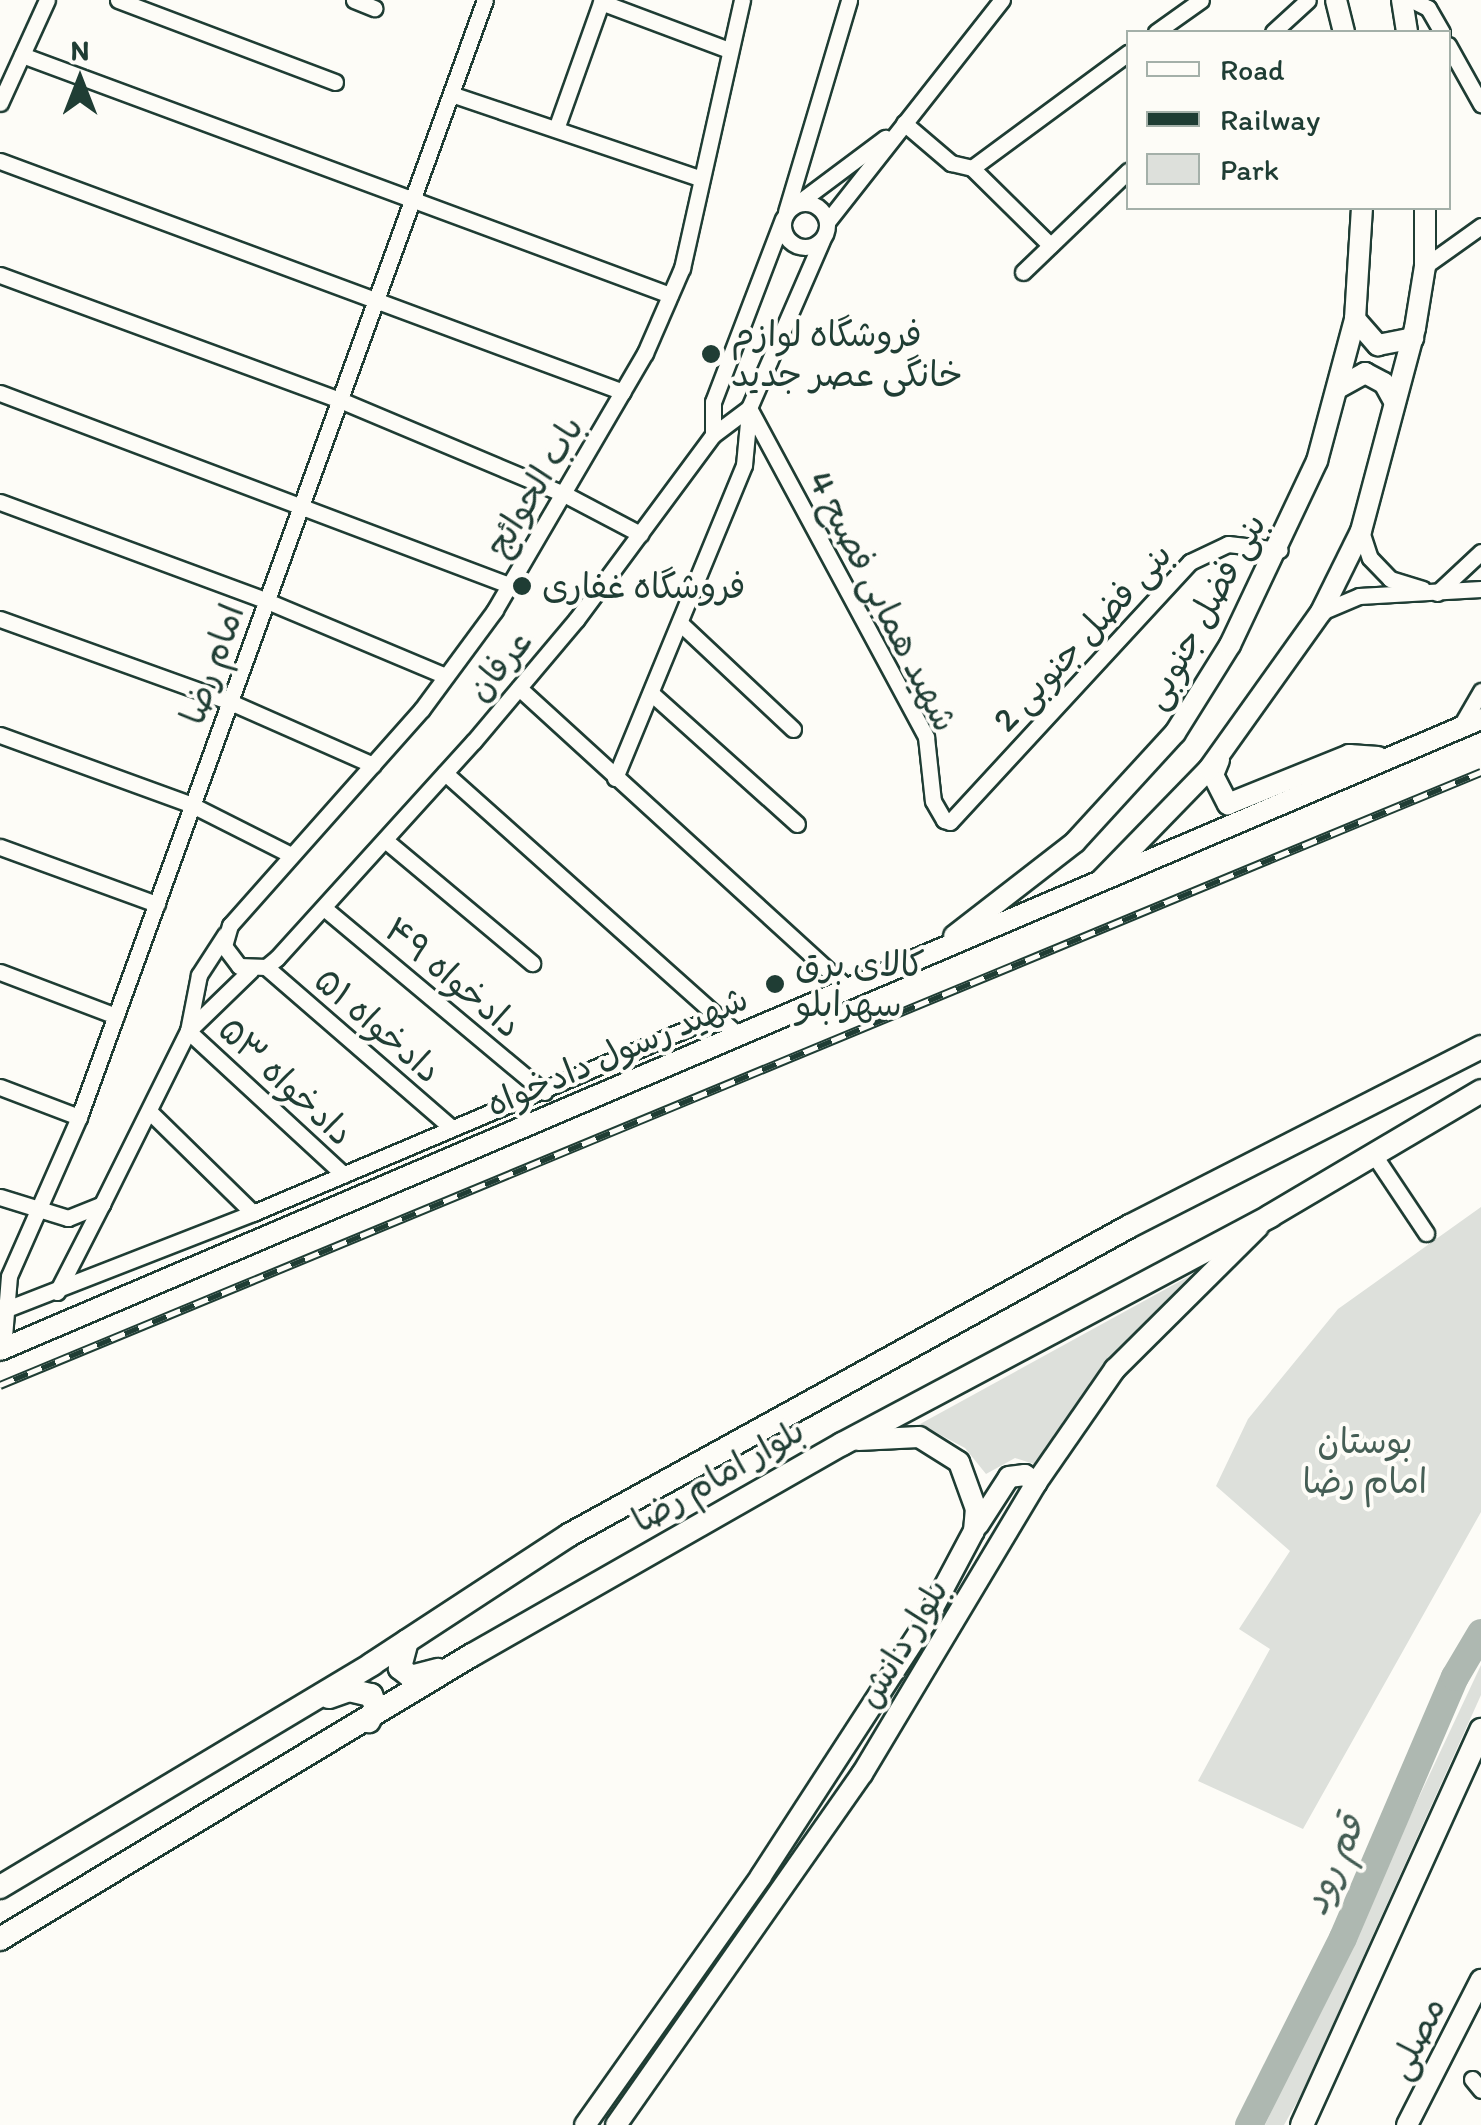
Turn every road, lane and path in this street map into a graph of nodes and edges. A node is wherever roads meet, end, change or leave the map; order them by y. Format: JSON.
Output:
{"nodes":[{"id":1,"x":118,"y":0,"type":"edge"},
{"id":2,"x":354,"y":0,"type":"edge"},
{"id":3,"x":485,"y":0,"type":"edge"},
{"id":4,"x":742,"y":0,"type":"edge"},
{"id":5,"x":849,"y":0,"type":"edge"},
{"id":6,"x":1002,"y":0,"type":"edge"},
{"id":7,"x":1308,"y":0,"type":"edge"},
{"id":8,"x":1336,"y":0,"type":"edge"},
{"id":9,"x":1402,"y":0,"type":"edge"},
{"id":10,"x":1412,"y":0,"type":"edge"},
{"id":11,"x":601,"y":1,"type":"edge"},
{"id":12,"x":42,"y":2,"type":"edge"},
{"id":13,"x":1196,"y":2,"type":"edge"},
{"id":14,"x":374,"y":8,"type":"dead end"},
{"id":15,"x":1159,"y":30,"type":"edge"},
{"id":16,"x":1276,"y":30,"type":"edge"},
{"id":17,"x":1344,"y":30,"type":"edge"},
{"id":18,"x":1407,"y":30,"type":"edge"},
{"id":19,"x":1441,"y":30,"type":"edge"},
{"id":20,"x":1451,"y":49,"type":"edge"},
{"id":21,"x":729,"y":50,"type":"junction"},
{"id":22,"x":1126,"y":54,"type":"edge"},
{"id":23,"x":22,"y":55,"type":"junction"},
{"id":24,"x":1476,"y":81,"type":"edge"},
{"id":25,"x":336,"y":82,"type":"dead end"},
{"id":26,"x":451,"y":94,"type":"junction"},
{"id":27,"x":0,"y":103,"type":"edge"},
{"id":28,"x":1481,"y":104,"type":"edge"},
{"id":29,"x":904,"y":123,"type":"junction"},
{"id":30,"x":556,"y":128,"type":"junction"},
{"id":31,"x":0,"y":161,"type":"edge"},
{"id":32,"x":972,"y":168,"type":"junction"},
{"id":33,"x":1126,"y":173,"type":"edge"},
{"id":34,"x":699,"y":178,"type":"junction"},
{"id":35,"x":412,"y":200,"type":"junction"},
{"id":36,"x":1362,"y":210,"type":"edge"},
{"id":37,"x":1425,"y":210,"type":"edge"},
{"id":38,"x":789,"y":212,"type":"junction"},
{"id":39,"x":827,"y":222,"type":"junction"},
{"id":40,"x":1481,"y":226,"type":"edge"},
{"id":41,"x":822,"y":240,"type":"junction"},
{"id":42,"x":1050,"y":246,"type":"junction"},
{"id":43,"x":1425,"y":266,"type":"junction"},
{"id":44,"x":1023,"y":272,"type":"dead end"},
{"id":45,"x":0,"y":275,"type":"edge"},
{"id":46,"x":670,"y":295,"type":"junction"},
{"id":47,"x":376,"y":300,"type":"junction"},
{"id":48,"x":1355,"y":319,"type":"junction"},
{"id":49,"x":1412,"y":338,"type":"junction"},
{"id":50,"x":1338,"y":388,"type":"junction"},
{"id":51,"x":623,"y":392,"type":"junction"},
{"id":52,"x":0,"y":393,"type":"edge"},
{"id":53,"x":340,"y":400,"type":"junction"},
{"id":54,"x":1394,"y":401,"type":"junction"},
{"id":55,"x":750,"y":408,"type":"junction"},
{"id":56,"x":713,"y":435,"type":"junction"},
{"id":57,"x":566,"y":494,"type":"junction"},
{"id":58,"x":0,"y":502,"type":"edge"},
{"id":59,"x":301,"y":506,"type":"junction"},
{"id":60,"x":1361,"y":531,"type":"junction"},
{"id":61,"x":640,"y":534,"type":"junction"},
{"id":62,"x":1280,"y":550,"type":"junction"},
{"id":63,"x":1481,"y":552,"type":"edge"},
{"id":64,"x":509,"y":585,"type":"junction"},
{"id":65,"x":1481,"y":589,"type":"edge"},
{"id":66,"x":1437,"y":592,"type":"junction"},
{"id":67,"x":267,"y":600,"type":"junction"},
{"id":68,"x":1321,"y":612,"type":"junction"},
{"id":69,"x":0,"y":619,"type":"edge"},
{"id":70,"x":680,"y":623,"type":"junction"},
{"id":71,"x":445,"y":676,"type":"junction"},
{"id":72,"x":519,"y":688,"type":"junction"},
{"id":73,"x":1481,"y":691,"type":"edge"},
{"id":74,"x":650,"y":693,"type":"junction"},
{"id":75,"x":230,"y":702,"type":"junction"},
{"id":76,"x":1481,"y":719,"type":"edge"},
{"id":77,"x":792,"y":729,"type":"dead end"},
{"id":78,"x":1459,"y":729,"type":"junction"},
{"id":79,"x":0,"y":735,"type":"edge"},
{"id":80,"x":1223,"y":751,"type":"junction"},
{"id":81,"x":1384,"y":757,"type":"junction"},
{"id":82,"x":373,"y":765,"type":"junction"},
{"id":83,"x":445,"y":773,"type":"junction"},
{"id":84,"x":615,"y":778,"type":"junction"},
{"id":85,"x":192,"y":806,"type":"junction"},
{"id":86,"x":950,"y":822,"type":"joint"},
{"id":87,"x":797,"y":824,"type":"dead end"},
{"id":88,"x":385,"y":840,"type":"junction"},
{"id":89,"x":0,"y":847,"type":"edge"},
{"id":90,"x":291,"y":856,"type":"junction"},
{"id":91,"x":1093,"y":889,"type":"junction"},
{"id":92,"x":156,"y":904,"type":"junction"},
{"id":93,"x":324,"y":908,"type":"junction"},
{"id":94,"x":230,"y":925,"type":"junction"},
{"id":95,"x":936,"y":951,"type":"junction"},
{"id":96,"x":532,"y":963,"type":"dead end"},
{"id":97,"x":259,"y":969,"type":"junction"},
{"id":98,"x":0,"y":972,"type":"edge"},
{"id":99,"x":848,"y":988,"type":"junction"},
{"id":100,"x":116,"y":1016,"type":"junction"},
{"id":101,"x":717,"y":1016,"type":"junction"},
{"id":102,"x":188,"y":1032,"type":"junction"},
{"id":103,"x":738,"y":1035,"type":"junction"},
{"id":104,"x":1481,"y":1047,"type":"edge"},
{"id":105,"x":0,"y":1087,"type":"edge"},
{"id":106,"x":1481,"y":1091,"type":"edge"},
{"id":107,"x":544,"y":1092,"type":"junction"},
{"id":108,"x":151,"y":1113,"type":"junction"},
{"id":109,"x":79,"y":1117,"type":"junction"},
{"id":110,"x":452,"y":1128,"type":"junction"},
{"id":111,"x":1374,"y":1155,"type":"junction"},
{"id":112,"x":344,"y":1175,"type":"junction"},
{"id":113,"x":0,"y":1197,"type":"edge"},
{"id":114,"x":102,"y":1204,"type":"junction"},
{"id":115,"x":40,"y":1212,"type":"junction"},
{"id":116,"x":253,"y":1213,"type":"junction"},
{"id":117,"x":1270,"y":1216,"type":"junction"},
{"id":118,"x":1426,"y":1233,"type":"dead end"},
{"id":119,"x":5,"y":1278,"type":"edge"},
{"id":120,"x":56,"y":1292,"type":"junction"},
{"id":121,"x":4,"y":1310,"type":"junction"},
{"id":122,"x":2,"y":1349,"type":"edge"},
{"id":123,"x":842,"y":1444,"type":"junction"},
{"id":124,"x":1036,"y":1482,"type":"junction"},
{"id":125,"x":974,"y":1530,"type":"junction"},
{"id":126,"x":407,"y":1642,"type":"junction"},
{"id":127,"x":472,"y":1655,"type":"junction"},
{"id":128,"x":307,"y":1704,"type":"junction"},
{"id":129,"x":369,"y":1720,"type":"junction"},
{"id":130,"x":1481,"y":1730,"type":"edge"},
{"id":131,"x":0,"y":1887,"type":"edge"},
{"id":132,"x":0,"y":1939,"type":"edge"},
{"id":133,"x":1481,"y":1980,"type":"edge"},
{"id":134,"x":585,"y":2125,"type":"edge"},
{"id":135,"x":616,"y":2125,"type":"edge"},
{"id":136,"x":1302,"y":2125,"type":"edge"},
{"id":137,"x":1407,"y":2125,"type":"edge"}],
"edges":[{"from":1,"to":25,"type":"street"},
{"from":2,"to":14,"type":"street"},
{"from":3,"to":26,"type":"street","name":"امام رضا"},
{"from":4,"to":21,"type":"street","name":"باب الحوائج"},
{"from":5,"to":38,"type":"street"},
{"from":6,"to":29,"type":"street"},
{"from":7,"to":16,"type":"street"},
{"from":8,"to":17,"type":"main road"},
{"from":9,"to":18,"type":"main road"},
{"from":10,"to":19,"type":"street"},
{"from":11,"to":21,"type":"street"},
{"from":11,"to":30,"type":"street"},
{"from":12,"to":23,"type":"street"},
{"from":13,"to":15,"type":"street"},
{"from":20,"to":24,"type":"street"},
{"from":21,"to":34,"type":"street","name":"باب الحوائج"},
{"from":22,"to":32,"type":"street"},
{"from":23,"to":27,"type":"street"},
{"from":23,"to":35,"type":"street"},
{"from":24,"to":28,"type":"street"},
{"from":26,"to":30,"type":"street"},
{"from":26,"to":35,"type":"street","name":"امام رضا"},
{"from":29,"to":32,"type":"street"},
{"from":29,"to":38,"type":"street"},
{"from":29,"to":39,"type":"street"},
{"from":30,"to":34,"type":"street"},
{"from":31,"to":47,"type":"street"},
{"from":32,"to":42,"type":"street"},
{"from":33,"to":42,"type":"street"},
{"from":34,"to":46,"type":"street","name":"باب الحوائج"},
{"from":35,"to":46,"type":"street"},
{"from":35,"to":47,"type":"street","name":"امام رضا"},
{"from":36,"to":48,"type":"main road","name":"بنی فضل جنوبی"},
{"from":37,"to":43,"type":"main road"},
{"from":38,"to":39,"type":"street"},
{"from":38,"to":41,"type":"street"},
{"from":38,"to":56,"type":"street"},
{"from":39,"to":41,"type":"street"},
{"from":40,"to":43,"type":"street"},
{"from":41,"to":55,"type":"street"},
{"from":42,"to":44,"type":"street"},
{"from":43,"to":49,"type":"main road"},
{"from":45,"to":53,"type":"street"},
{"from":46,"to":51,"type":"street","name":"باب الحوائج"},
{"from":47,"to":51,"type":"street"},
{"from":47,"to":53,"type":"street","name":"امام رضا"},
{"from":48,"to":49,"type":"main road"},
{"from":48,"to":50,"type":"main road","name":"بنی فضل جنوبی"},
{"from":49,"to":54,"type":"main road"},
{"from":50,"to":54,"type":"main road"},
{"from":50,"to":62,"type":"main road","name":"بنی فضل جنوبی"},
{"from":51,"to":57,"type":"street","name":"باب الحوائج"},
{"from":52,"to":59,"type":"street"},
{"from":53,"to":57,"type":"street"},
{"from":53,"to":59,"type":"street","name":"امام رضا"},
{"from":54,"to":60,"type":"main road"},
{"from":55,"to":56,"type":"street"},
{"from":55,"to":70,"type":"street"},
{"from":55,"to":86,"type":"street","name":"شهید همایی فصیح 4"},
{"from":56,"to":61,"type":"street","name":"عرفان"},
{"from":57,"to":61,"type":"street"},
{"from":57,"to":64,"type":"street","name":"باب الحوائج"},
{"from":58,"to":67,"type":"street"},
{"from":59,"to":64,"type":"street"},
{"from":59,"to":67,"type":"street","name":"امام رضا"},
{"from":60,"to":66,"type":"street"},
{"from":60,"to":68,"type":"main road"},
{"from":61,"to":72,"type":"street","name":"عرفان"},
{"from":62,"to":86,"type":"street","name":"بنی فضل جنوبی 2"},
{"from":62,"to":95,"type":"main road","name":"بنی فضل جنوبی"},
{"from":63,"to":66,"type":"street"},
{"from":64,"to":71,"type":"street","name":"باب الحوائج"},
{"from":65,"to":66,"type":"street"},
{"from":66,"to":68,"type":"street"},
{"from":67,"to":71,"type":"street"},
{"from":67,"to":75,"type":"street","name":"امام رضا"},
{"from":68,"to":80,"type":"main road"},
{"from":69,"to":75,"type":"street"},
{"from":70,"to":74,"type":"street"},
{"from":70,"to":77,"type":"street"},
{"from":71,"to":82,"type":"street","name":"باب الحوائج"},
{"from":72,"to":83,"type":"street","name":"عرفان"},
{"from":72,"to":84,"type":"street"},
{"from":73,"to":78,"type":"street"},
{"from":74,"to":84,"type":"street"},
{"from":74,"to":87,"type":"street"},
{"from":75,"to":82,"type":"street"},
{"from":75,"to":85,"type":"street","name":"امام رضا"},
{"from":76,"to":78,"type":"main road","name":"شهید رسول دادخواه"},
{"from":78,"to":81,"type":"main road","name":"شهید رسول دادخواه"},
{"from":79,"to":85,"type":"street"},
{"from":80,"to":81,"type":"main road"},
{"from":80,"to":91,"type":"main road"},
{"from":81,"to":91,"type":"main road","name":"شهید رسول دادخواه"},
{"from":82,"to":90,"type":"street","name":"باب الحوائج"},
{"from":83,"to":88,"type":"street","name":"عرفان"},
{"from":83,"to":101,"type":"street"},
{"from":84,"to":99,"type":"street"},
{"from":85,"to":90,"type":"street"},
{"from":85,"to":92,"type":"street","name":"امام رضا"},
{"from":88,"to":93,"type":"street","name":"عرفان"},
{"from":88,"to":96,"type":"street"},
{"from":89,"to":92,"type":"street"},
{"from":90,"to":94,"type":"street","name":"باب الحوائج"},
{"from":91,"to":95,"type":"main road","name":"شهید رسول دادخواه"},
{"from":92,"to":100,"type":"street","name":"امام رضا"},
{"from":93,"to":97,"type":"street","name":"عرفان"},
{"from":93,"to":107,"type":"street","name":"دادخواه ۴۹"},
{"from":94,"to":97,"type":"street"},
{"from":94,"to":102,"type":"street","name":"باب الحوائج"},
{"from":95,"to":99,"type":"main road","name":"شهید رسول دادخواه"},
{"from":97,"to":102,"type":"street","name":"عرفان"},
{"from":97,"to":110,"type":"street","name":"دادخواه ۵۱"},
{"from":98,"to":100,"type":"street"},
{"from":99,"to":103,"type":"main road","name":"شهید رسول دادخواه"},
{"from":100,"to":109,"type":"street","name":"امام رضا"},
{"from":101,"to":103,"type":"street"},
{"from":101,"to":107,"type":"street"},
{"from":102,"to":108,"type":"street","name":"باب الحوائج"},
{"from":102,"to":112,"type":"street","name":"دادخواه ۵۳"},
{"from":103,"to":122,"type":"main road","name":"شهید رسول دادخواه"},
{"from":104,"to":126,"type":"main road","name":"بلوار امام رضا"},
{"from":105,"to":109,"type":"street"},
{"from":106,"to":111,"type":"main road","name":"بلوار امام رضا"},
{"from":107,"to":110,"type":"street"},
{"from":108,"to":114,"type":"street","name":"باب الحوائج"},
{"from":108,"to":116,"type":"street"},
{"from":109,"to":115,"type":"street","name":"امام رضا"},
{"from":110,"to":112,"type":"street"},
{"from":111,"to":117,"type":"main road","name":"بلوار امام رضا"},
{"from":111,"to":118,"type":"street"},
{"from":112,"to":116,"type":"street"},
{"from":113,"to":115,"type":"street"},
{"from":114,"to":115,"type":"street"},
{"from":114,"to":120,"type":"street","name":"باب الحوائج"},
{"from":115,"to":119,"type":"street","name":"امام رضا"},
{"from":116,"to":120,"type":"street"},
{"from":117,"to":123,"type":"main road","name":"بلوار امام رضا"},
{"from":117,"to":124,"type":"main road","name":"بلوار دانش"},
{"from":119,"to":121,"type":"street","name":"امام رضا"},
{"from":120,"to":121,"type":"street"},
{"from":121,"to":122,"type":"street","name":"امام رضا"},
{"from":123,"to":125,"type":"main road"},
{"from":123,"to":127,"type":"main road","name":"بلوار امام رضا"},
{"from":124,"to":125,"type":"main road","name":"بلوار دانش"},
{"from":124,"to":135,"type":"main road","name":"بلوار دانش"},
{"from":125,"to":134,"type":"main road","name":"بلوار دانش"},
{"from":126,"to":127,"type":"main road"},
{"from":126,"to":128,"type":"main road","name":"بلوار امام رضا"},
{"from":127,"to":129,"type":"main road","name":"بلوار امام رضا"},
{"from":128,"to":129,"type":"main road"},
{"from":128,"to":131,"type":"main road","name":"بلوار امام رضا"},
{"from":129,"to":132,"type":"main road","name":"بلوار امام رضا"},
{"from":130,"to":136,"type":"main road"},
{"from":133,"to":137,"type":"main road","name":"مصلی"}]}
